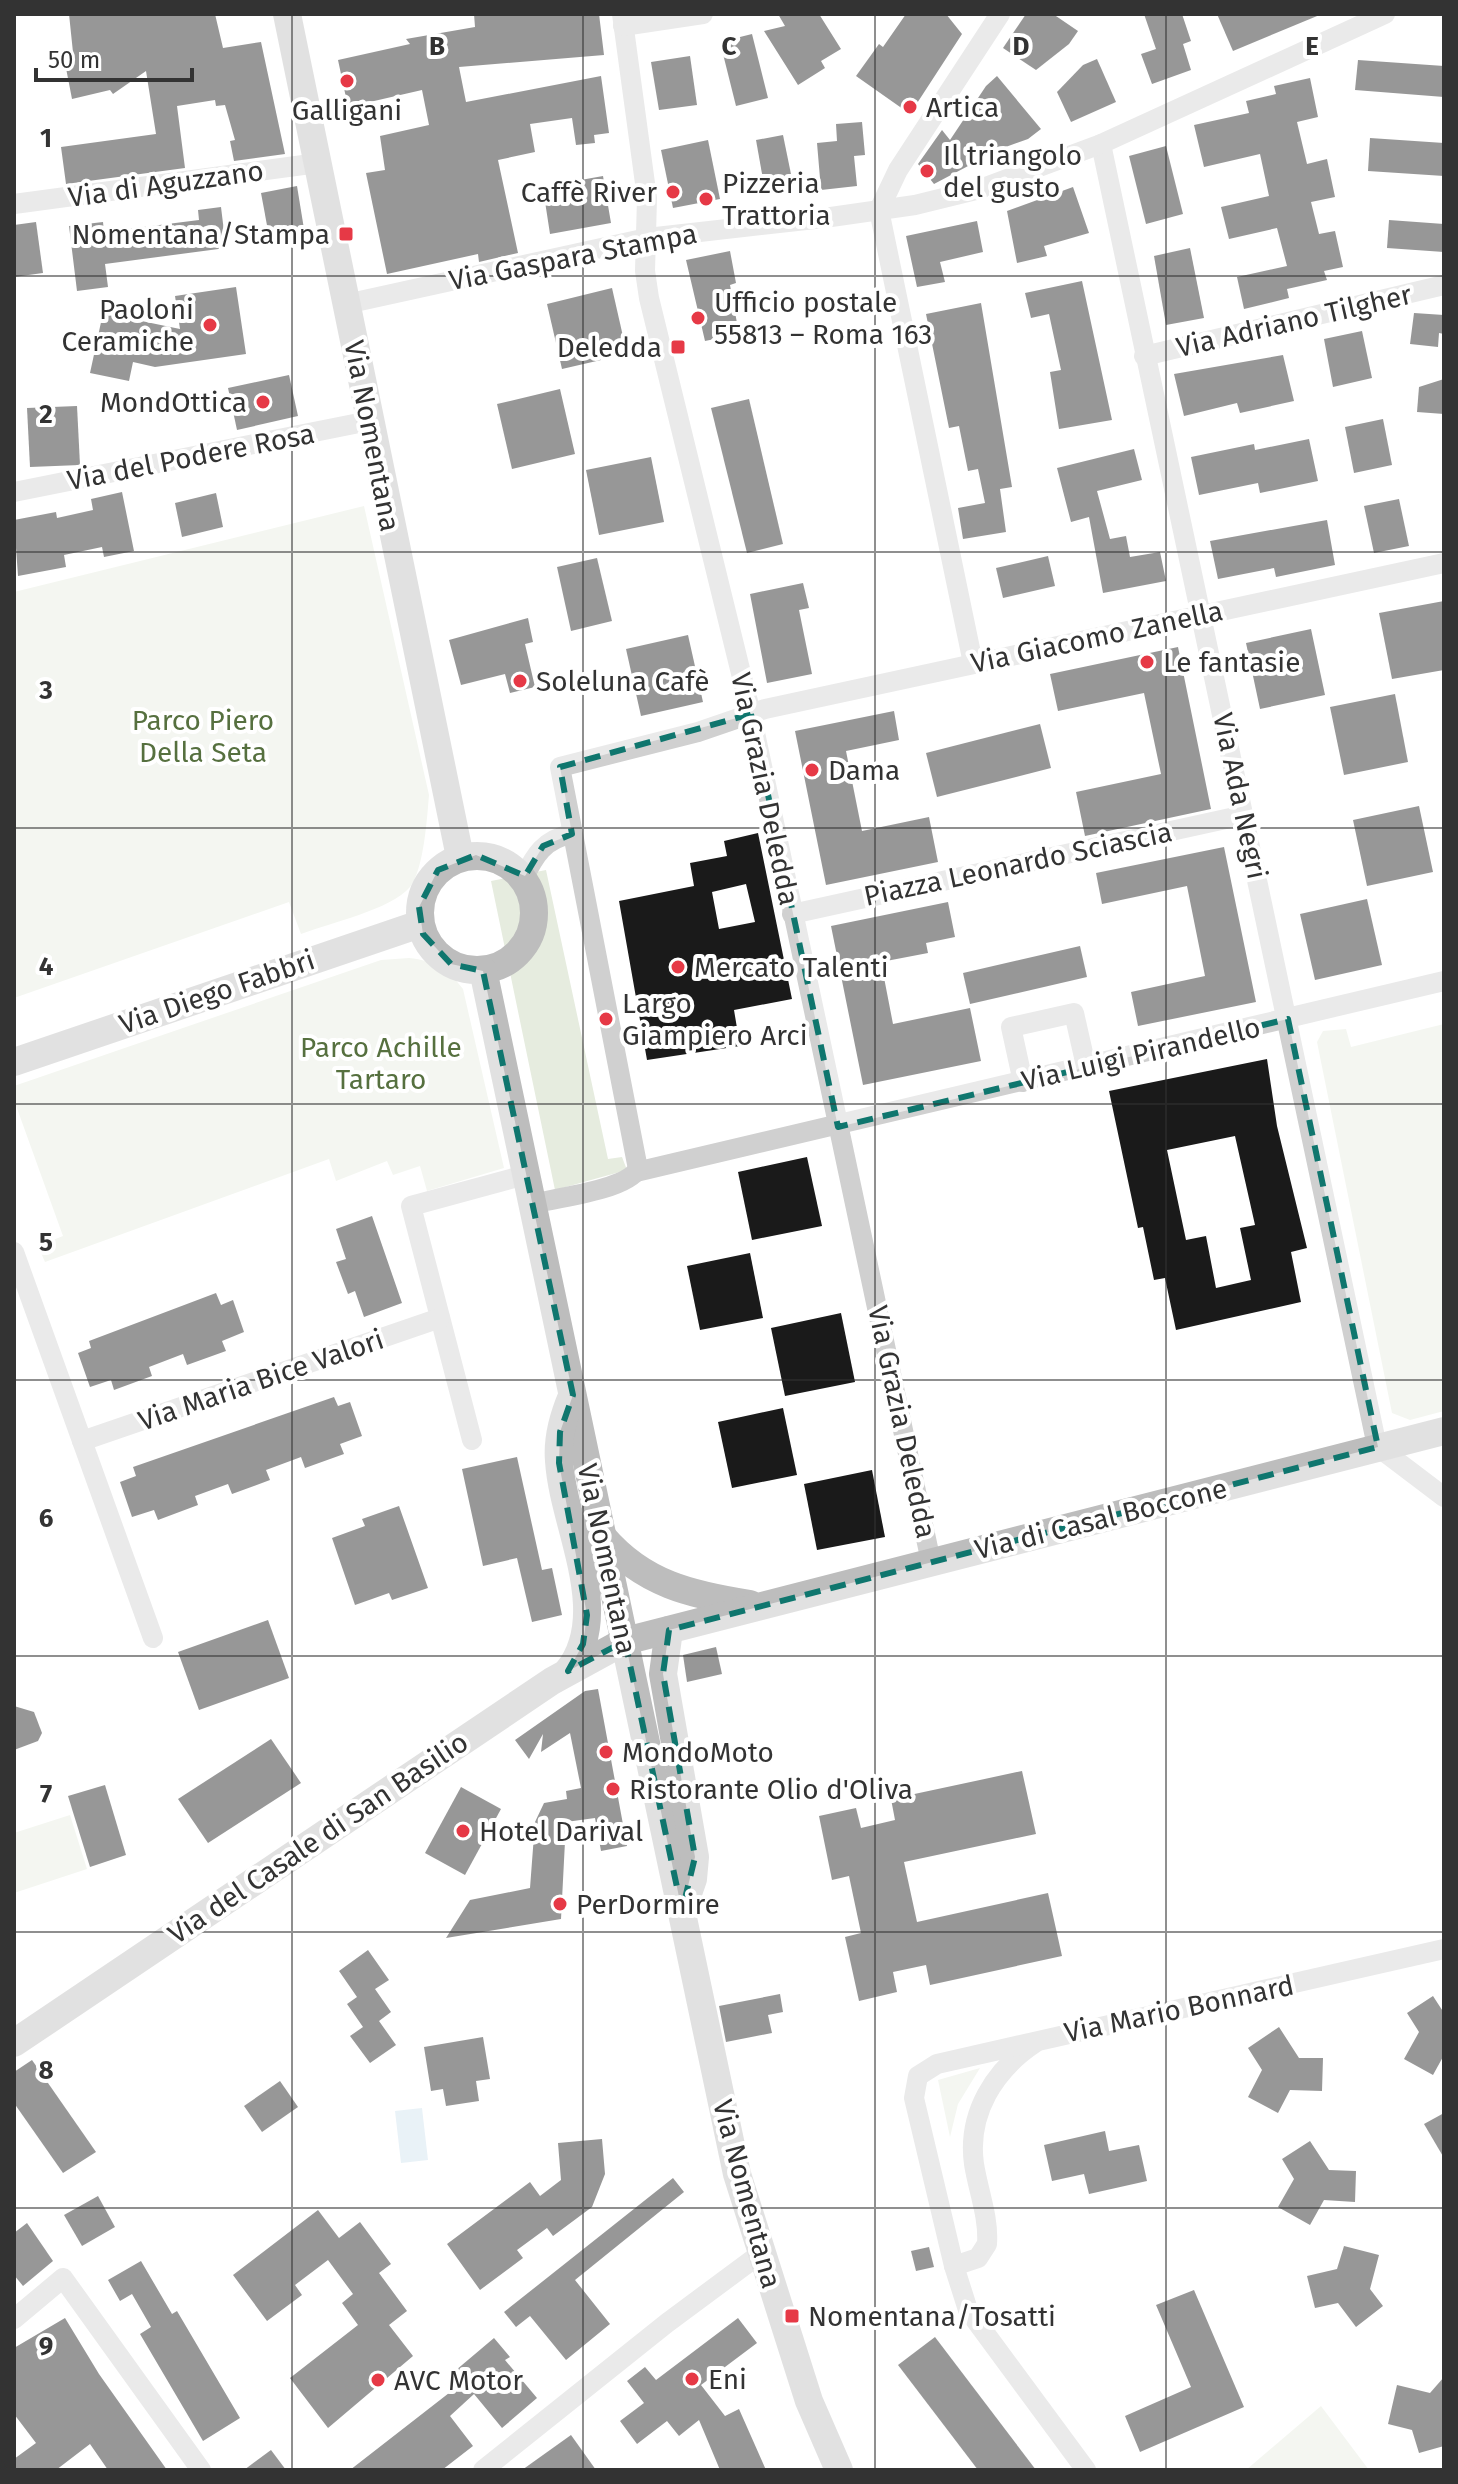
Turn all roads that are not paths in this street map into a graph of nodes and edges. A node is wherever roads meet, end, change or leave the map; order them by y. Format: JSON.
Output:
{"nodes":[{"id":1,"x":287,"y":14,"type":"edge"},
{"id":2,"x":703,"y":14,"type":"edge"},
{"id":3,"x":1385,"y":14,"type":"edge"},
{"id":4,"x":996,"y":16,"type":"edge"},
{"id":5,"x":622,"y":20,"type":"edge"},
{"id":6,"x":1101,"y":144,"type":"junction"},
{"id":7,"x":318,"y":163,"type":"junction"},
{"id":8,"x":14,"y":204,"type":"edge"},
{"id":9,"x":879,"y":210,"type":"junction"},
{"id":10,"x":647,"y":238,"type":"junction"},
{"id":11,"x":1444,"y":285,"type":"edge"},
{"id":12,"x":346,"y":304,"type":"junction"},
{"id":13,"x":1144,"y":356,"type":"junction"},
{"id":14,"x":369,"y":421,"type":"junction"},
{"id":15,"x":14,"y":492,"type":"edge"},
{"id":16,"x":1444,"y":563,"type":"edge"},
{"id":17,"x":1202,"y":616,"type":"junction"},
{"id":18,"x":973,"y":663,"type":"junction"},
{"id":19,"x":751,"y":714,"type":"junction"},
{"id":20,"x":1244,"y":815,"type":"junction"},
{"id":21,"x":572,"y":834,"type":"junction"},
{"id":22,"x":460,"y":857,"type":"junction"},
{"id":23,"x":523,"y":879,"type":"junction"},
{"id":24,"x":792,"y":914,"type":"junction"},
{"id":25,"x":420,"y":924,"type":"junction"},
{"id":26,"x":483,"y":970,"type":"junction"},
{"id":27,"x":1444,"y":981,"type":"edge"},
{"id":28,"x":1288,"y":1019,"type":"junction"},
{"id":29,"x":14,"y":1062,"type":"edge"},
{"id":30,"x":1086,"y":1066,"type":"junction"},
{"id":31,"x":1023,"y":1082,"type":"junction"},
{"id":32,"x":838,"y":1127,"type":"junction"},
{"id":33,"x":636,"y":1172,"type":"junction"},
{"id":34,"x":525,"y":1175,"type":"junction"},
{"id":35,"x":531,"y":1204,"type":"junction"},
{"id":36,"x":14,"y":1252,"type":"edge"},
{"id":37,"x":440,"y":1318,"type":"junction"},
{"id":38,"x":573,"y":1395,"type":"junction"},
{"id":39,"x":1444,"y":1431,"type":"edge"},
{"id":40,"x":472,"y":1440,"type":"dead end"},
{"id":41,"x":82,"y":1441,"type":"junction"},
{"id":42,"x":1378,"y":1447,"type":"junction"},
{"id":43,"x":1444,"y":1497,"type":"edge"},
{"id":44,"x":603,"y":1537,"type":"junction"},
{"id":45,"x":931,"y":1562,"type":"junction"},
{"id":46,"x":758,"y":1606,"type":"junction"},
{"id":47,"x":669,"y":1630,"type":"junction"},
{"id":48,"x":153,"y":1638,"type":"dead end"},
{"id":49,"x":625,"y":1641,"type":"junction"},
{"id":50,"x":568,"y":1671,"type":"junction"},
{"id":51,"x":682,"y":1911,"type":"junction"},
{"id":52,"x":1444,"y":1949,"type":"edge"},
{"id":53,"x":1041,"y":2039,"type":"junction"},
{"id":54,"x":14,"y":2043,"type":"edge"},
{"id":55,"x":760,"y":2254,"type":"junction"},
{"id":56,"x":954,"y":2266,"type":"junction"},
{"id":57,"x":14,"y":2319,"type":"edge"},
{"id":58,"x":201,"y":2470,"type":"edge"},
{"id":59,"x":483,"y":2470,"type":"edge"},
{"id":60,"x":839,"y":2470,"type":"edge"},
{"id":61,"x":1086,"y":2470,"type":"edge"}],
"edges":[{"from":1,"to":7,"type":"main road","name":"Via Nomentana"},
{"from":2,"to":5,"type":"street"},
{"from":3,"to":6,"type":"street","name":"Via Gaspara Stampa"},
{"from":4,"to":9,"type":"street"},
{"from":5,"to":10,"type":"street","name":"Via Grazia Deledda"},
{"from":6,"to":9,"type":"street","name":"Via Gaspara Stampa"},
{"from":6,"to":13,"type":"street","name":"Via Ada Negri"},
{"from":7,"to":8,"type":"street","name":"Via di Aguzzano"},
{"from":7,"to":12,"type":"main road","name":"Via Nomentana"},
{"from":9,"to":10,"type":"street","name":"Via Gaspara Stampa"},
{"from":9,"to":18,"type":"street"},
{"from":10,"to":12,"type":"street","name":"Via Gaspara Stampa"},
{"from":10,"to":19,"type":"street","name":"Via Grazia Deledda"},
{"from":11,"to":13,"type":"street","name":"Via Adriano Tilgher"},
{"from":12,"to":14,"type":"main road","name":"Via Nomentana"},
{"from":13,"to":17,"type":"street","name":"Via Ada Negri"},
{"from":14,"to":15,"type":"street","name":"Via del Podere Rosa"},
{"from":14,"to":22,"type":"main road","name":"Via Nomentana"},
{"from":16,"to":17,"type":"street","name":"Via Giacomo Zanella"},
{"from":17,"to":18,"type":"street","name":"Via Giacomo Zanella"},
{"from":17,"to":20,"type":"street","name":"Via Ada Negri"},
{"from":18,"to":19,"type":"street","name":"Via Giacomo Zanella"},
{"from":19,"to":21,"type":"street"},
{"from":19,"to":24,"type":"street","name":"Via Grazia Deledda"},
{"from":20,"to":24,"type":"street","name":"Piazza Leonardo Sciascia"},
{"from":20,"to":28,"type":"street","name":"Via Ada Negri"},
{"from":21,"to":23,"type":"street"},
{"from":21,"to":33,"type":"street"},
{"from":22,"to":23,"type":"main road"},
{"from":22,"to":25,"type":"main road"},
{"from":23,"to":26,"type":"main road"},
{"from":24,"to":32,"type":"street","name":"Via Grazia Deledda"},
{"from":25,"to":26,"type":"main road"},
{"from":25,"to":29,"type":"main road","name":"Via Diego Fabbri"},
{"from":26,"to":34,"type":"main road","name":"Via Nomentana"},
{"from":27,"to":28,"type":"street","name":"Via Luigi Pirandello"},
{"from":28,"to":30,"type":"street","name":"Via Luigi Pirandello"},
{"from":28,"to":42,"type":"street","name":"Via Ada Negri"},
{"from":30,"to":31,"type":"street","name":"Via Luigi Pirandello"},
{"from":30,"to":31,"type":"street"},
{"from":31,"to":32,"type":"street","name":"Via Luigi Pirandello"},
{"from":32,"to":33,"type":"street","name":"Via Luigi Pirandello"},
{"from":32,"to":45,"type":"street","name":"Via Grazia Deledda"},
{"from":33,"to":35,"type":"street","name":"Via Luigi Pirandello"},
{"from":34,"to":35,"type":"main road","name":"Via Nomentana"},
{"from":34,"to":37,"type":"street"},
{"from":35,"to":38,"type":"main road","name":"Via Nomentana"},
{"from":36,"to":41,"type":"street"},
{"from":37,"to":40,"type":"street"},
{"from":37,"to":41,"type":"street","name":"Via Maria Bice Valori"},
{"from":38,"to":44,"type":"main road","name":"Via Nomentana"},
{"from":38,"to":50,"type":"main road","name":"Via Nomentana"},
{"from":39,"to":42,"type":"main road","name":"Via di Casal Boccone"},
{"from":41,"to":48,"type":"street"},
{"from":42,"to":43,"type":"street"},
{"from":42,"to":45,"type":"main road","name":"Via di Casal Boccone"},
{"from":44,"to":46,"type":"main road","name":"Via di Casal Boccone"},
{"from":44,"to":49,"type":"main road","name":"Via Nomentana"},
{"from":45,"to":46,"type":"main road","name":"Via di Casal Boccone"},
{"from":46,"to":47,"type":"main road","name":"Via di Casal Boccone"},
{"from":47,"to":49,"type":"main road","name":"Via di Casal Boccone"},
{"from":47,"to":51,"type":"main road","name":"Via Nomentana"},
{"from":49,"to":50,"type":"main road","name":"Via del Casale di San Basilio"},
{"from":49,"to":51,"type":"main road","name":"Via Nomentana"},
{"from":50,"to":54,"type":"main road","name":"Via del Casale di San Basilio"},
{"from":51,"to":55,"type":"main road","name":"Via Nomentana"},
{"from":52,"to":53,"type":"street","name":"Via Mario Bonnard"},
{"from":53,"to":56,"type":"street"},
{"from":53,"to":56,"type":"street","name":"Via Mario Bonnard"},
{"from":55,"to":59,"type":"street"},
{"from":55,"to":60,"type":"main road","name":"Via Nomentana"},
{"from":56,"to":61,"type":"street"},
{"from":57,"to":58,"type":"street"}]}
